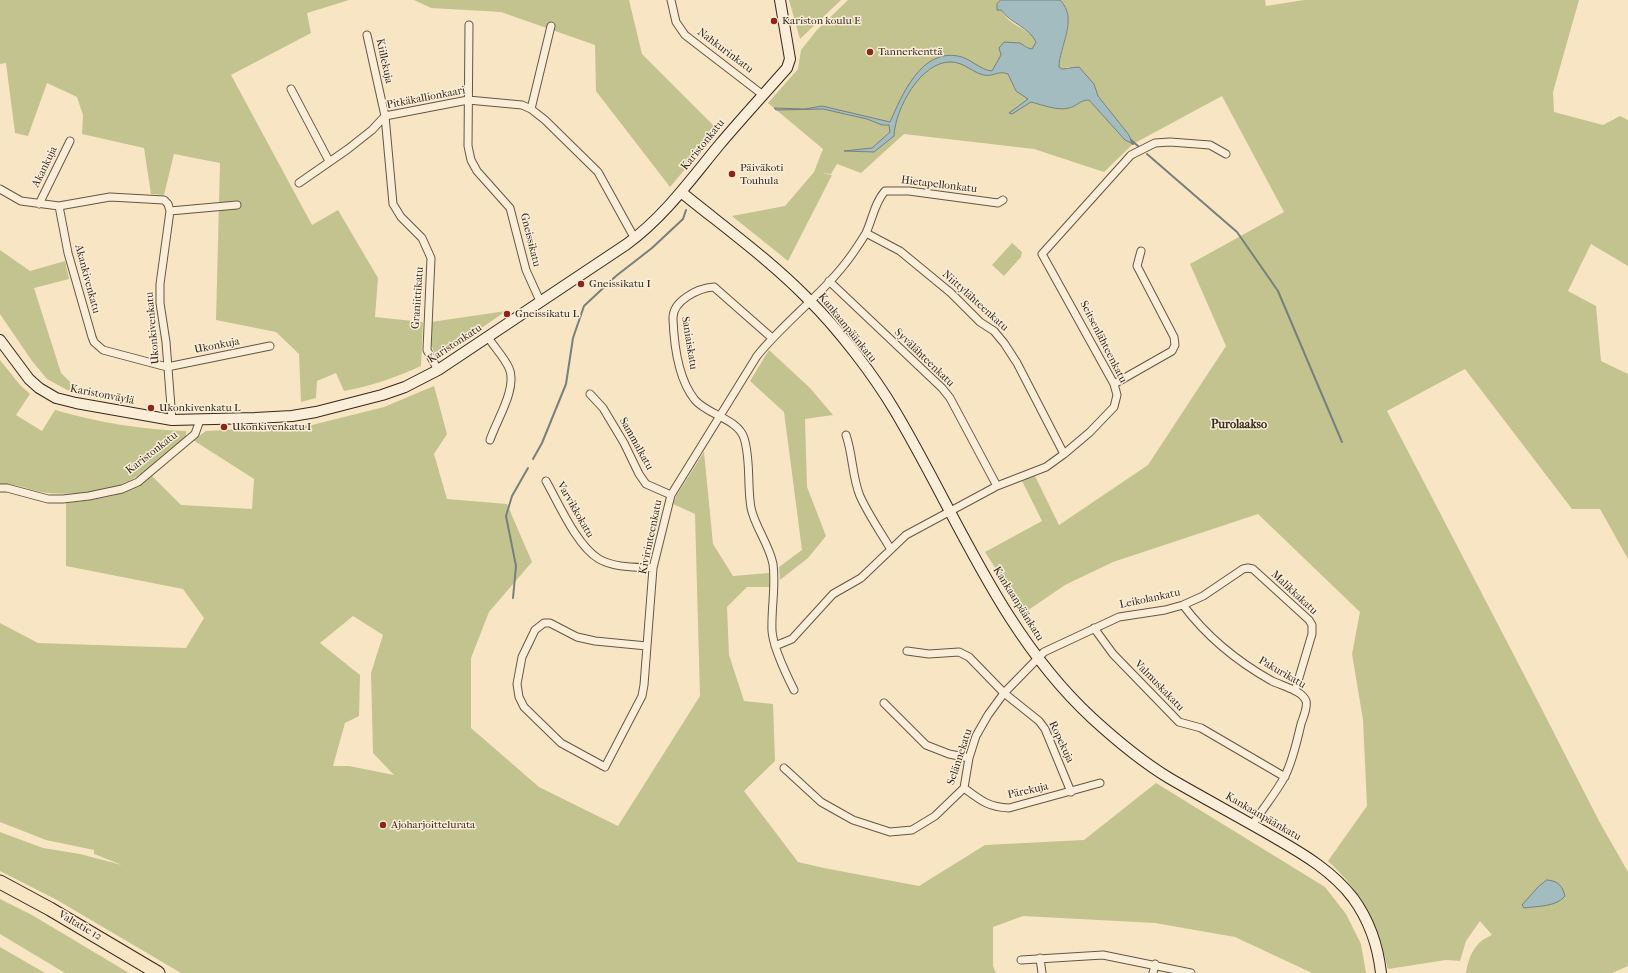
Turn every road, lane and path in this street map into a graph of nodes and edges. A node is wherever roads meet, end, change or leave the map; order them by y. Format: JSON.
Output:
{"nodes":[{"id":1,"x":671,"y":0,"type":"edge"},
{"id":2,"x":780,"y":0,"type":"edge"},
{"id":3,"x":469,"y":25,"type":"dead end"},
{"id":4,"x":551,"y":26,"type":"dead end"},
{"id":5,"x":367,"y":35,"type":"dead end"},
{"id":6,"x":291,"y":89,"type":"dead end"},
{"id":7,"x":763,"y":95,"type":"junction"},
{"id":8,"x":468,"y":100,"type":"junction"},
{"id":9,"x":531,"y":109,"type":"junction"},
{"id":10,"x":385,"y":116,"type":"junction"},
{"id":11,"x":70,"y":140,"type":"dead end"},
{"id":12,"x":1226,"y":154,"type":"dead end"},
{"id":13,"x":329,"y":161,"type":"junction"},
{"id":14,"x":299,"y":183,"type":"dead end"},
{"id":15,"x":0,"y":188,"type":"edge"},
{"id":16,"x":681,"y":192,"type":"junction"},
{"id":17,"x":1003,"y":200,"type":"dead end"},
{"id":18,"x":38,"y":204,"type":"junction"},
{"id":19,"x":237,"y":205,"type":"dead end"},
{"id":20,"x":59,"y":206,"type":"junction"},
{"id":21,"x":170,"y":211,"type":"junction"},
{"id":22,"x":866,"y":233,"type":"junction"},
{"id":23,"x":635,"y":239,"type":"junction"},
{"id":24,"x":1141,"y":251,"type":"dead end"},
{"id":25,"x":829,"y":281,"type":"junction"},
{"id":26,"x":810,"y":300,"type":"junction"},
{"id":27,"x":540,"y":301,"type":"junction"},
{"id":28,"x":488,"y":338,"type":"junction"},
{"id":29,"x":772,"y":338,"type":"junction"},
{"id":30,"x":0,"y":340,"type":"edge"},
{"id":31,"x":270,"y":346,"type":"dead end"},
{"id":32,"x":167,"y":366,"type":"junction"},
{"id":33,"x":438,"y":370,"type":"junction"},
{"id":34,"x":1114,"y":384,"type":"junction"},
{"id":35,"x":590,"y":394,"type":"dead end"},
{"id":36,"x":720,"y":417,"type":"junction"},
{"id":37,"x":172,"y":420,"type":"junction"},
{"id":38,"x":200,"y":420,"type":"junction"},
{"id":39,"x":846,"y":435,"type":"dead end"},
{"id":40,"x":490,"y":440,"type":"dead end"},
{"id":41,"x":1064,"y":454,"type":"junction"},
{"id":42,"x":546,"y":481,"type":"dead end"},
{"id":43,"x":997,"y":486,"type":"junction"},
{"id":44,"x":0,"y":488,"type":"edge"},
{"id":45,"x":671,"y":495,"type":"junction"},
{"id":46,"x":950,"y":511,"type":"junction"},
{"id":47,"x":890,"y":548,"type":"junction"},
{"id":48,"x":654,"y":568,"type":"junction"},
{"id":49,"x":1243,"y":569,"type":"joint"},
{"id":50,"x":1183,"y":605,"type":"junction"},
{"id":51,"x":1094,"y":628,"type":"junction"},
{"id":52,"x":647,"y":646,"type":"junction"},
{"id":53,"x":775,"y":646,"type":"junction"},
{"id":54,"x":907,"y":651,"type":"dead end"},
{"id":55,"x":1038,"y":658,"type":"junction"},
{"id":56,"x":794,"y":690,"type":"dead end"},
{"id":57,"x":1295,"y":691,"type":"junction"},
{"id":58,"x":1004,"y":693,"type":"junction"},
{"id":59,"x":884,"y":703,"type":"dead end"},
{"id":60,"x":969,"y":758,"type":"junction"},
{"id":61,"x":784,"y":768,"type":"dead end"},
{"id":62,"x":1285,"y":777,"type":"junction"},
{"id":63,"x":1100,"y":783,"type":"dead end"},
{"id":64,"x":964,"y":788,"type":"junction"},
{"id":65,"x":1072,"y":792,"type":"junction"},
{"id":66,"x":1253,"y":824,"type":"junction"},
{"id":67,"x":0,"y":882,"type":"edge"},
{"id":68,"x":1040,"y":958,"type":"junction"},
{"id":69,"x":1021,"y":960,"type":"dead end"},
{"id":70,"x":1155,"y":964,"type":"junction"},
{"id":71,"x":158,"y":973,"type":"edge"},
{"id":72,"x":1042,"y":973,"type":"edge"},
{"id":73,"x":1153,"y":973,"type":"edge"},
{"id":74,"x":1192,"y":973,"type":"edge"},
{"id":75,"x":1381,"y":973,"type":"edge"}],
"edges":[{"from":1,"to":7,"type":"street","name":"Nahkurinkatu"},
{"from":2,"to":7,"type":"street","name":"Karistonkatu"},
{"from":3,"to":8,"type":"street","name":"Gneissikatu"},
{"from":4,"to":9,"type":"street"},
{"from":5,"to":10,"type":"street","name":"Kiillekuja"},
{"from":6,"to":13,"type":"street"},
{"from":7,"to":16,"type":"street","name":"Karistonkatu"},
{"from":8,"to":9,"type":"street","name":"Pitkäkallionkaari"},
{"from":8,"to":10,"type":"street","name":"Pitkäkallionkaari"},
{"from":8,"to":27,"type":"street","name":"Gneissikatu"},
{"from":9,"to":23,"type":"street","name":"Pitkäkallionkaari"},
{"from":10,"to":13,"type":"street","name":"Pitkäkallionkaari"},
{"from":10,"to":33,"type":"street","name":"Graniittikatu"},
{"from":11,"to":18,"type":"street","name":"Akankuja"},
{"from":12,"to":34,"type":"street","name":"Seitsenlähteenkatu"},
{"from":13,"to":14,"type":"street","name":"Pitkäkallionkaari"},
{"from":15,"to":18,"type":"street"},
{"from":16,"to":23,"type":"street","name":"Karistonkatu"},
{"from":16,"to":26,"type":"street","name":"Kankaanpäänkatu"},
{"from":17,"to":22,"type":"street","name":"Hietapellonkatu"},
{"from":18,"to":20,"type":"street"},
{"from":19,"to":21,"type":"street"},
{"from":20,"to":21,"type":"street"},
{"from":20,"to":32,"type":"street","name":"Akankivenkatu"},
{"from":21,"to":32,"type":"street","name":"Ukonkivenkatu"},
{"from":22,"to":25,"type":"street","name":"Hietapellonkatu"},
{"from":22,"to":41,"type":"street","name":"Niittylähteenkatu"},
{"from":23,"to":27,"type":"street","name":"Karistonkatu"},
{"from":24,"to":34,"type":"street"},
{"from":25,"to":26,"type":"street","name":"Hietapellonkatu"},
{"from":25,"to":43,"type":"street","name":"Syvälähteenkatu"},
{"from":26,"to":29,"type":"street","name":"Kivirinteenkatu"},
{"from":26,"to":46,"type":"street","name":"Kankaanpäänkatu"},
{"from":27,"to":28,"type":"street","name":"Karistonkatu"},
{"from":28,"to":33,"type":"street","name":"Karistonkatu"},
{"from":28,"to":40,"type":"street"},
{"from":29,"to":36,"type":"street","name":"Kivirinteenkatu"},
{"from":29,"to":36,"type":"street","name":"Saniaiskatu"},
{"from":30,"to":37,"type":"street","name":"Karistonväylä"},
{"from":31,"to":32,"type":"street","name":"Ukonkuja"},
{"from":32,"to":37,"type":"street","name":"Ukonkivenkatu"},
{"from":33,"to":38,"type":"street","name":"Karistonkatu"},
{"from":34,"to":41,"type":"street","name":"Seitsenlähteenkatu"},
{"from":35,"to":45,"type":"street","name":"Sammalkatu"},
{"from":36,"to":45,"type":"street","name":"Kivirinteenkatu"},
{"from":36,"to":53,"type":"street"},
{"from":37,"to":38,"type":"street","name":"Karistonväylä"},
{"from":38,"to":44,"type":"street","name":"Karistonkatu"},
{"from":39,"to":47,"type":"street"},
{"from":41,"to":43,"type":"street","name":"Seitsenlähteenkatu"},
{"from":42,"to":48,"type":"street","name":"Varvikkokatu"},
{"from":43,"to":46,"type":"street","name":"Seitsenlähteenkatu"},
{"from":45,"to":48,"type":"street","name":"Kivirinteenkatu"},
{"from":46,"to":47,"type":"street","name":"Seitsenlähteenkatu"},
{"from":46,"to":55,"type":"street","name":"Kankaanpäänkatu"},
{"from":47,"to":53,"type":"street","name":"Seitsenlähteenkatu"},
{"from":48,"to":52,"type":"street","name":"Kivirinteenkatu"},
{"from":49,"to":50,"type":"street","name":"Leikolankatu"},
{"from":49,"to":57,"type":"street","name":"Malikkakatu"},
{"from":50,"to":51,"type":"street","name":"Leikolankatu"},
{"from":50,"to":57,"type":"street","name":"Pakurikatu"},
{"from":51,"to":55,"type":"street","name":"Leikolankatu"},
{"from":51,"to":62,"type":"street","name":"Valmuskakatu"},
{"from":52,"to":52,"type":"street","name":"Kivirinteenkatu"},
{"from":53,"to":56,"type":"street"},
{"from":54,"to":58,"type":"street","name":"Ropekuja"},
{"from":55,"to":58,"type":"street","name":"Selännekatu"},
{"from":55,"to":66,"type":"street","name":"Kankaanpäänkatu"},
{"from":57,"to":62,"type":"street","name":"Pakurikatu"},
{"from":58,"to":60,"type":"street","name":"Selännekatu"},
{"from":58,"to":65,"type":"street","name":"Ropekuja"},
{"from":59,"to":60,"type":"street"},
{"from":60,"to":64,"type":"street","name":"Selännekatu"},
{"from":61,"to":64,"type":"street","name":"Selännekatu"},
{"from":62,"to":66,"type":"street","name":"Pakurikatu"},
{"from":63,"to":65,"type":"street","name":"Pärekuja"},
{"from":64,"to":65,"type":"street","name":"Pärekuja"},
{"from":66,"to":75,"type":"street","name":"Kankaanpäänkatu"},
{"from":67,"to":71,"type":"highway","name":"Valtatie 12"},
{"from":68,"to":69,"type":"street"},
{"from":68,"to":70,"type":"street"},
{"from":68,"to":72,"type":"street"},
{"from":70,"to":73,"type":"street"},
{"from":70,"to":74,"type":"street"}]}
